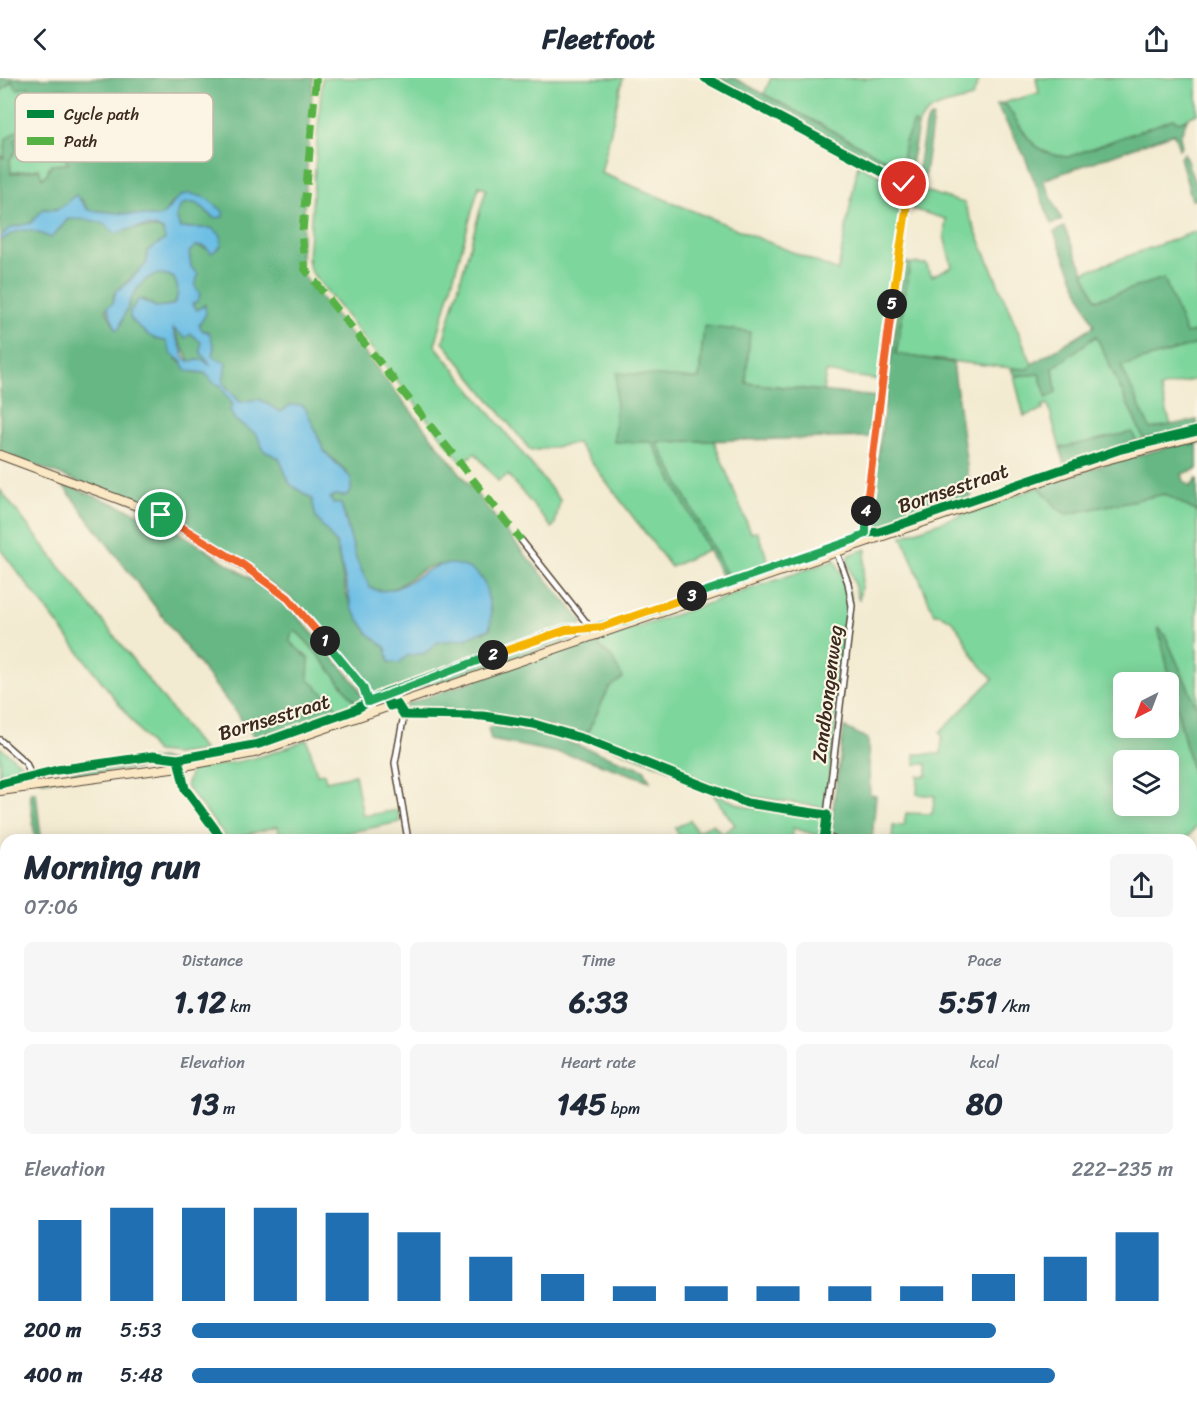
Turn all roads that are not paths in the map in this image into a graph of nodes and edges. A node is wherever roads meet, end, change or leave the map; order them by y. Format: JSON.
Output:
{"nodes":[{"id":1,"x":860,"y":160,"type":"dead end"},
{"id":2,"x":1197,"y":436,"type":"edge"},
{"id":3,"x":0,"y":455,"type":"edge"},
{"id":4,"x":521,"y":540,"type":"dead end"},
{"id":5,"x":869,"y":542,"type":"junction"},
{"id":6,"x":837,"y":553,"type":"junction"},
{"id":7,"x":597,"y":636,"type":"junction"},
{"id":8,"x":397,"y":704,"type":"junction"},
{"id":9,"x":372,"y":712,"type":"junction"},
{"id":10,"x":0,"y":740,"type":"edge"},
{"id":11,"x":179,"y":767,"type":"junction"},
{"id":12,"x":675,"y":777,"type":"dead end"},
{"id":13,"x":35,"y":787,"type":"junction"},
{"id":14,"x":0,"y":791,"type":"edge"},
{"id":15,"x":828,"y":815,"type":"junction"},
{"id":16,"x":219,"y":834,"type":"edge"},
{"id":17,"x":407,"y":834,"type":"edge"},
{"id":18,"x":826,"y":834,"type":"edge"}],
"edges":[{"from":1,"to":5,"type":"street"},
{"from":2,"to":5,"type":"street","name":"Bornsestraat"},
{"from":3,"to":9,"type":"street"},
{"from":4,"to":7,"type":"street"},
{"from":5,"to":6,"type":"street","name":"Bornsestraat"},
{"from":6,"to":7,"type":"street","name":"Bornsestraat"},
{"from":6,"to":15,"type":"street","name":"Zandbongenweg"},
{"from":7,"to":8,"type":"street","name":"Bornsestraat"},
{"from":8,"to":9,"type":"street","name":"Bornsestraat"},
{"from":8,"to":17,"type":"street"},
{"from":9,"to":11,"type":"street","name":"Bornsestraat"},
{"from":10,"to":13,"type":"street"},
{"from":11,"to":13,"type":"street","name":"Bornsestraat"},
{"from":11,"to":16,"type":"street"},
{"from":12,"to":15,"type":"street"},
{"from":13,"to":14,"type":"street","name":"Bornsestraat"},
{"from":15,"to":18,"type":"street","name":"Zandbongenweg"}]}
